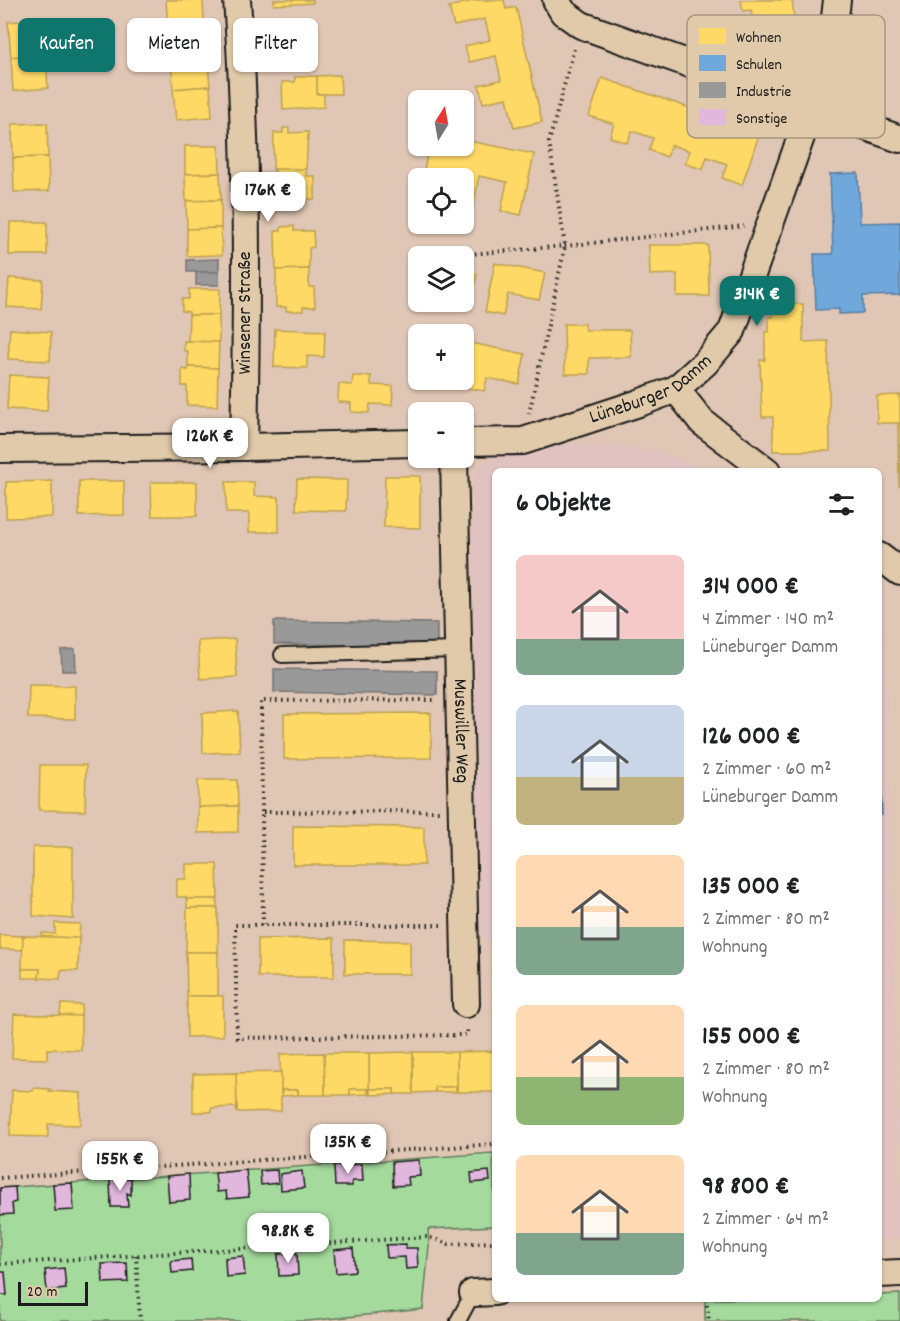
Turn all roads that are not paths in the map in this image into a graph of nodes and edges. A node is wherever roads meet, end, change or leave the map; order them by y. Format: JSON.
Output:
{"nodes":[{"id":1,"x":237,"y":0,"type":"edge"},
{"id":2,"x":556,"y":0,"type":"edge"},
{"id":3,"x":837,"y":0,"type":"edge"},
{"id":4,"x":835,"y":15,"type":"edge"},
{"id":5,"x":687,"y":62,"type":"edge"},
{"id":6,"x":885,"y":133,"type":"edge"},
{"id":7,"x":801,"y":138,"type":"edge"},
{"id":8,"x":900,"y":139,"type":"edge"},
{"id":9,"x":676,"y":389,"type":"junction"},
{"id":10,"x":474,"y":442,"type":"edge"},
{"id":11,"x":408,"y":443,"type":"edge"},
{"id":12,"x":244,"y":447,"type":"junction"},
{"id":13,"x":0,"y":448,"type":"edge"},
{"id":14,"x":454,"y":468,"type":"edge"},
{"id":15,"x":763,"y":468,"type":"edge"},
{"id":16,"x":882,"y":558,"type":"edge"},
{"id":17,"x":900,"y":572,"type":"edge"},
{"id":18,"x":458,"y":650,"type":"junction"},
{"id":19,"x":282,"y":655,"type":"dead end"},
{"id":20,"x":466,"y":1004,"type":"road end"},
{"id":21,"x":900,"y":1273,"type":"edge"},
{"id":22,"x":882,"y":1274,"type":"edge"},
{"id":23,"x":484,"y":1292,"type":"edge"},
{"id":24,"x":458,"y":1321,"type":"edge"}],
"edges":[{"from":1,"to":12,"type":"street","name":"Winsener Straße"},
{"from":2,"to":5,"type":"street"},
{"from":3,"to":4,"type":"street","name":"Lüneburger Damm"},
{"from":6,"to":8,"type":"street"},
{"from":7,"to":9,"type":"street","name":"Lüneburger Damm"},
{"from":9,"to":10,"type":"street","name":"Lüneburger Damm"},
{"from":9,"to":15,"type":"street"},
{"from":11,"to":12,"type":"street"},
{"from":12,"to":13,"type":"street"},
{"from":14,"to":18,"type":"street","name":"Muswiller Weg"},
{"from":16,"to":17,"type":"street"},
{"from":18,"to":19,"type":"lane"},
{"from":18,"to":20,"type":"street","name":"Muswiller Weg"},
{"from":21,"to":22,"type":"street"},
{"from":23,"to":24,"type":"lane"}]}
